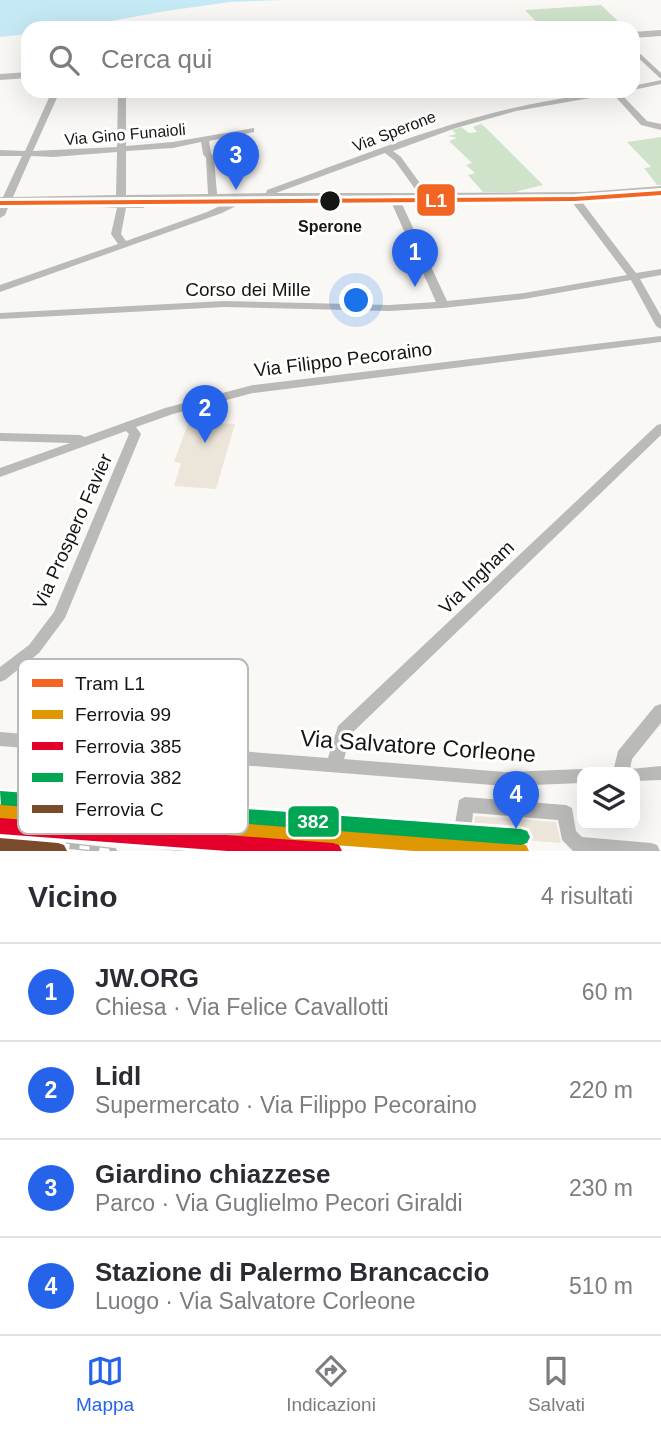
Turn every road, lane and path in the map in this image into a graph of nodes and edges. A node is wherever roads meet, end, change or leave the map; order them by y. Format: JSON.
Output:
{"nodes":[{"id":1,"x":661,"y":33,"type":"edge"},
{"id":2,"x":640,"y":34,"type":"edge"},
{"id":3,"x":640,"y":55,"type":"edge"},
{"id":4,"x":21,"y":76,"type":"edge"},
{"id":5,"x":661,"y":76,"type":"edge"},
{"id":6,"x":0,"y":77,"type":"edge"},
{"id":7,"x":661,"y":82,"type":"edge"},
{"id":8,"x":640,"y":86,"type":"edge"},
{"id":9,"x":53,"y":98,"type":"edge"},
{"id":10,"x":122,"y":98,"type":"edge"},
{"id":11,"x":578,"y":98,"type":"edge"},
{"id":12,"x":622,"y":98,"type":"edge"},
{"id":13,"x":661,"y":127,"type":"edge"},
{"id":14,"x":251,"y":130,"type":"dead end"},
{"id":15,"x":204,"y":138,"type":"junction"},
{"id":16,"x":120,"y":150,"type":"junction"},
{"id":17,"x":386,"y":150,"type":"junction"},
{"id":18,"x":0,"y":153,"type":"edge"},
{"id":19,"x":29,"y":154,"type":"junction"},
{"id":20,"x":307,"y":181,"type":"junction"},
{"id":21,"x":295,"y":186,"type":"junction"},
{"id":22,"x":661,"y":189,"type":"edge"},
{"id":23,"x":306,"y":196,"type":"junction"},
{"id":24,"x":425,"y":196,"type":"junction"},
{"id":25,"x":661,"y":198,"type":"edge"},
{"id":26,"x":575,"y":199,"type":"junction"},
{"id":27,"x":251,"y":200,"type":"junction"},
{"id":28,"x":122,"y":201,"type":"junction"},
{"id":29,"x":397,"y":204,"type":"junction"},
{"id":30,"x":2,"y":205,"type":"edge"},
{"id":31,"x":216,"y":205,"type":"junction"},
{"id":32,"x":124,"y":245,"type":"junction"},
{"id":33,"x":661,"y":272,"type":"edge"},
{"id":34,"x":634,"y":277,"type":"junction"},
{"id":35,"x":0,"y":289,"type":"edge"},
{"id":36,"x":443,"y":305,"type":"junction"},
{"id":37,"x":0,"y":316,"type":"edge"},
{"id":38,"x":661,"y":326,"type":"edge"},
{"id":39,"x":661,"y":340,"type":"edge"},
{"id":40,"x":128,"y":425,"type":"junction"},
{"id":41,"x":661,"y":428,"type":"edge"},
{"id":42,"x":0,"y":437,"type":"edge"},
{"id":43,"x":58,"y":438,"type":"junction"},
{"id":44,"x":88,"y":439,"type":"junction"},
{"id":45,"x":50,"y":453,"type":"junction"},
{"id":46,"x":0,"y":473,"type":"edge"},
{"id":47,"x":21,"y":659,"type":"edge"},
{"id":48,"x":18,"y":662,"type":"edge"},
{"id":49,"x":0,"y":676,"type":"edge"},
{"id":50,"x":661,"y":710,"type":"edge"},
{"id":51,"x":0,"y":739,"type":"edge"},
{"id":52,"x":18,"y":740,"type":"edge"},
{"id":53,"x":248,"y":758,"type":"edge"},
{"id":54,"x":334,"y":764,"type":"junction"},
{"id":55,"x":622,"y":767,"type":"edge"},
{"id":56,"x":661,"y":773,"type":"edge"},
{"id":57,"x":640,"y":774,"type":"edge"},
{"id":58,"x":577,"y":776,"type":"edge"},
{"id":59,"x":0,"y":803,"type":"edge"},
{"id":60,"x":18,"y":804,"type":"edge"},
{"id":61,"x":248,"y":821,"type":"edge"},
{"id":62,"x":651,"y":851,"type":"edge"}],
"edges":[{"from":1,"to":2,"type":"main road"},
{"from":3,"to":5,"type":"street"},
{"from":4,"to":6,"type":"main road"},
{"from":7,"to":8,"type":"street"},
{"from":9,"to":19,"type":"street"},
{"from":10,"to":16,"type":"street"},
{"from":11,"to":17,"type":"street","name":"Via Sperone"},
{"from":12,"to":13,"type":"street"},
{"from":14,"to":15,"type":"street","name":"Via Gino Funaioli"},
{"from":15,"to":16,"type":"street","name":"Via Gino Funaioli"},
{"from":15,"to":31,"type":"street"},
{"from":16,"to":19,"type":"street","name":"Via Gino Funaioli"},
{"from":16,"to":28,"type":"street"},
{"from":17,"to":20,"type":"street","name":"Via Sperone"},
{"from":17,"to":24,"type":"street"},
{"from":18,"to":19,"type":"street","name":"Via Gino Funaioli"},
{"from":19,"to":30,"type":"street"},
{"from":20,"to":21,"type":"street","name":"Via Sperone"},
{"from":20,"to":27,"type":"street"},
{"from":21,"to":23,"type":"street"},
{"from":21,"to":27,"type":"street","name":"Via Sperone"},
{"from":22,"to":26,"type":"street"},
{"from":23,"to":24,"type":"street"},
{"from":23,"to":27,"type":"street"},
{"from":24,"to":26,"type":"street"},
{"from":25,"to":26,"type":"street"},
{"from":26,"to":29,"type":"street"},
{"from":26,"to":34,"type":"street"},
{"from":27,"to":29,"type":"street"},
{"from":27,"to":31,"type":"street"},
{"from":27,"to":31,"type":"street"},
{"from":28,"to":30,"type":"street"},
{"from":28,"to":31,"type":"street"},
{"from":28,"to":32,"type":"street"},
{"from":29,"to":36,"type":"street"},
{"from":31,"to":32,"type":"street"},
{"from":32,"to":35,"type":"street"},
{"from":33,"to":34,"type":"street","name":"Corso dei Mille"},
{"from":34,"to":36,"type":"street","name":"Corso dei Mille"},
{"from":34,"to":38,"type":"street"},
{"from":36,"to":37,"type":"street","name":"Corso dei Mille"},
{"from":39,"to":40,"type":"street","name":"Via Filippo Pecoraino"},
{"from":40,"to":44,"type":"street","name":"Via Filippo Pecoraino"},
{"from":40,"to":47,"type":"street","name":"Via Prospero Favier"},
{"from":41,"to":54,"type":"street","name":"Via Ingham"},
{"from":42,"to":43,"type":"street"},
{"from":43,"to":44,"type":"street"},
{"from":43,"to":45,"type":"street"},
{"from":44,"to":45,"type":"street","name":"Via Filippo Pecoraino"},
{"from":45,"to":46,"type":"street","name":"Via Filippo Pecoraino"},
{"from":48,"to":49,"type":"street","name":"Via Prospero Favier"},
{"from":50,"to":55,"type":"street"},
{"from":51,"to":52,"type":"street","name":"Via Salvatore Corleone"},
{"from":53,"to":54,"type":"street","name":"Via Salvatore Corleone"},
{"from":54,"to":58,"type":"street","name":"Via Salvatore Corleone"},
{"from":56,"to":57,"type":"street"},
{"from":59,"to":60,"type":"street"},
{"from":61,"to":62,"type":"street"}]}
